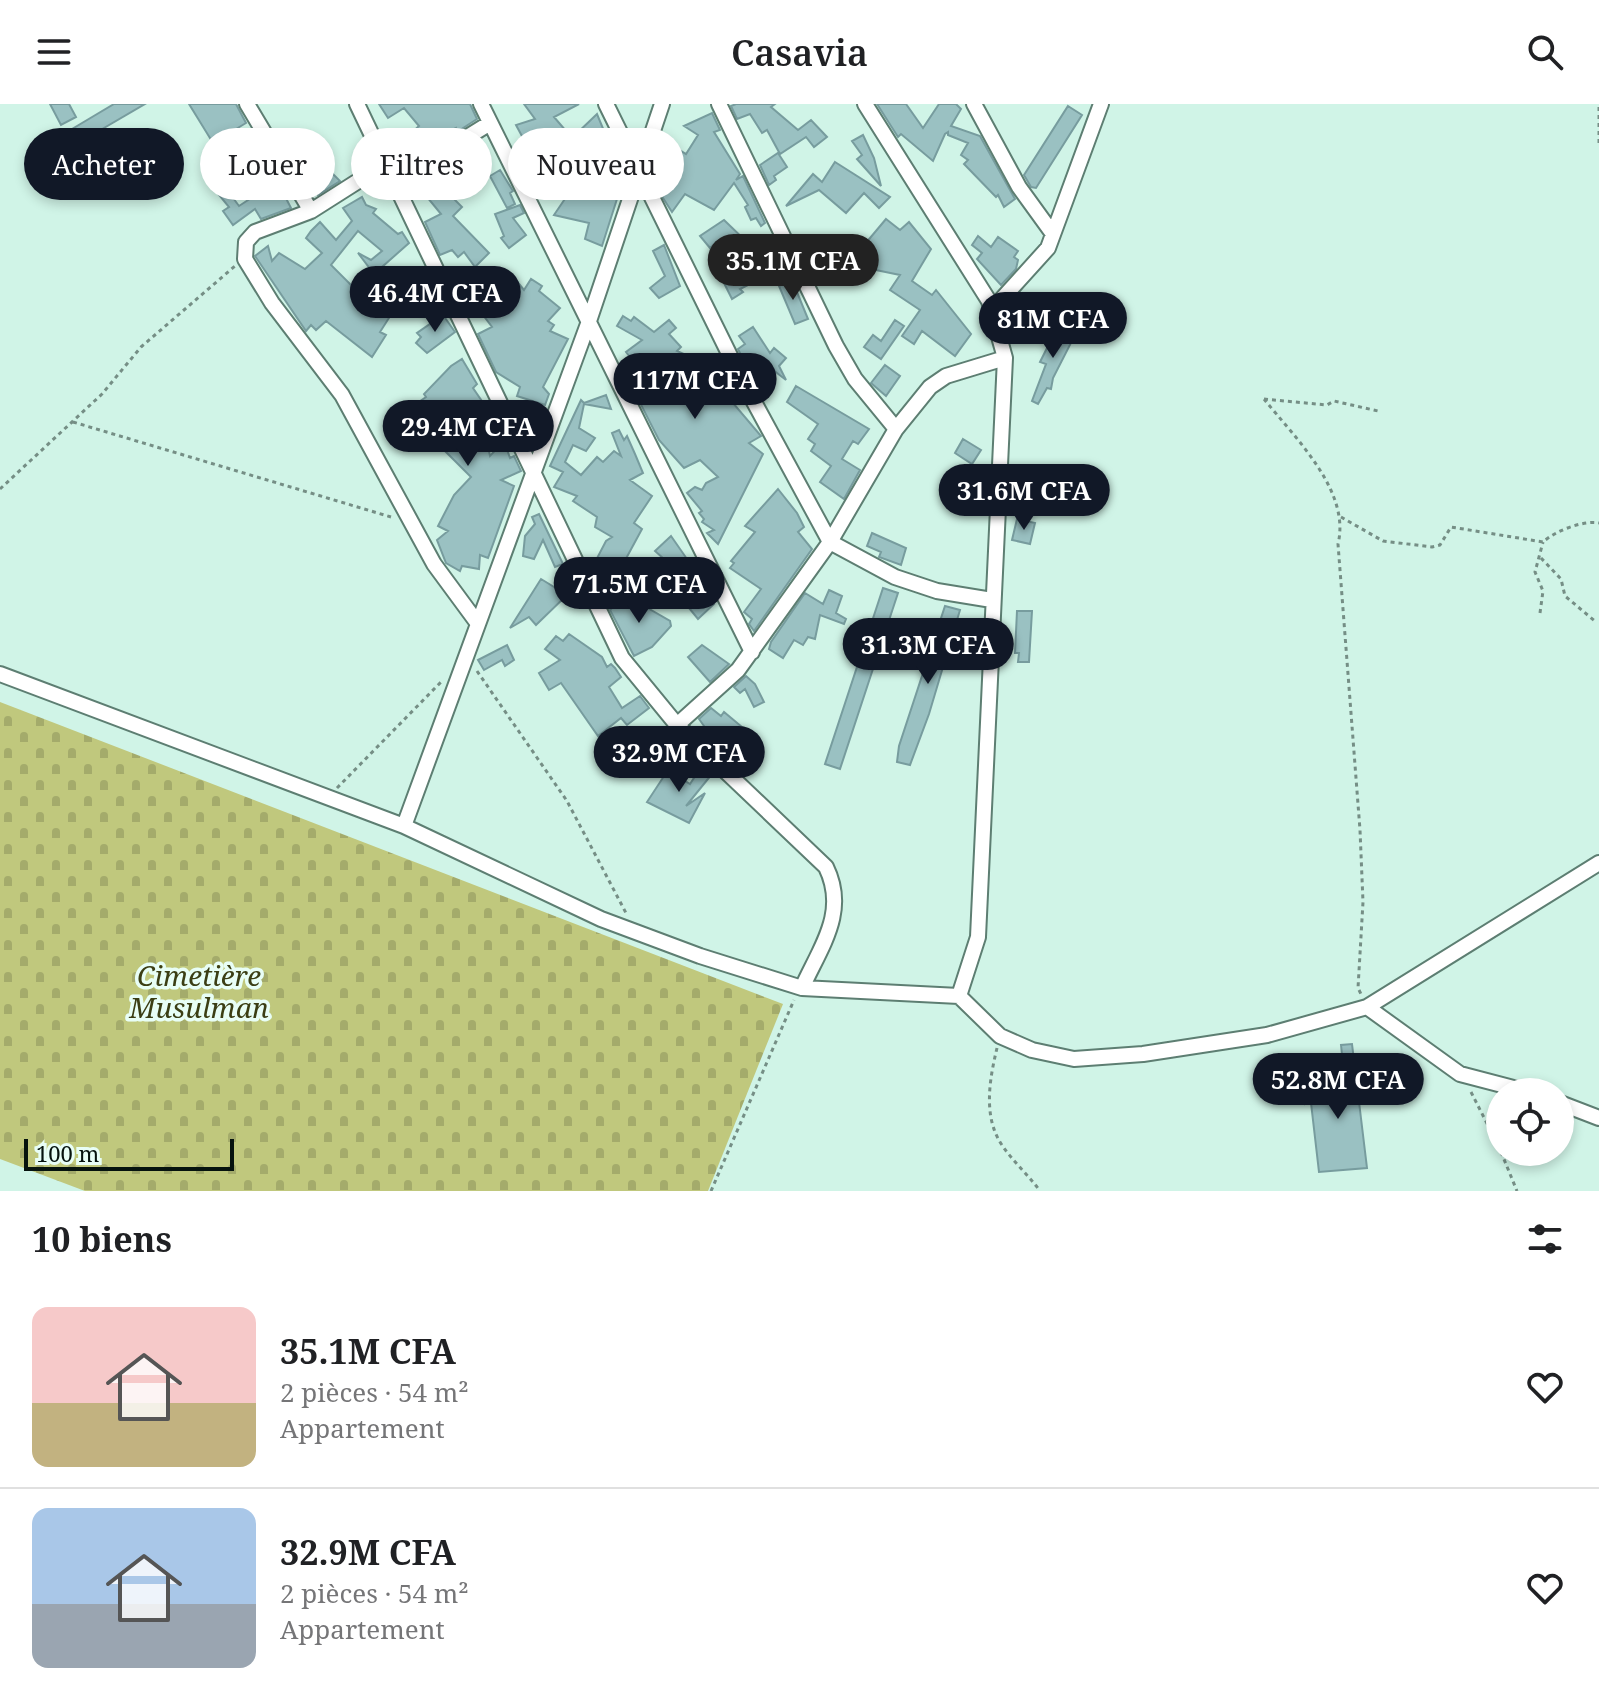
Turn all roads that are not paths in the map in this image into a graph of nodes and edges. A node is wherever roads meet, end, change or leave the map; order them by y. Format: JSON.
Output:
{"nodes":[{"id":1,"x":247,"y":104,"type":"edge"},
{"id":2,"x":357,"y":104,"type":"edge"},
{"id":3,"x":481,"y":104,"type":"edge"},
{"id":4,"x":606,"y":104,"type":"edge"},
{"id":5,"x":662,"y":104,"type":"edge"},
{"id":6,"x":719,"y":104,"type":"edge"},
{"id":7,"x":865,"y":104,"type":"edge"},
{"id":8,"x":974,"y":104,"type":"edge"},
{"id":9,"x":1101,"y":104,"type":"edge"},
{"id":10,"x":490,"y":123,"type":"junction"},
{"id":11,"x":368,"y":128,"type":"edge"},
{"id":12,"x":482,"y":128,"type":"edge"},
{"id":13,"x":617,"y":128,"type":"edge"},
{"id":14,"x":654,"y":128,"type":"edge"},
{"id":15,"x":351,"y":186,"type":"edge"},
{"id":16,"x":403,"y":200,"type":"edge"},
{"id":17,"x":629,"y":200,"type":"edge"},
{"id":18,"x":652,"y":200,"type":"edge"},
{"id":19,"x":311,"y":211,"type":"junction"},
{"id":20,"x":1053,"y":234,"type":"junction"},
{"id":21,"x":992,"y":310,"type":"junction"},
{"id":22,"x":588,"y":324,"type":"junction"},
{"id":23,"x":1005,"y":358,"type":"junction"},
{"id":24,"x":896,"y":429,"type":"junction"},
{"id":25,"x":531,"y":473,"type":"junction"},
{"id":26,"x":830,"y":542,"type":"junction"},
{"id":27,"x":992,"y":600,"type":"junction"},
{"id":28,"x":476,"y":621,"type":"junction"},
{"id":29,"x":752,"y":652,"type":"junction"},
{"id":30,"x":0,"y":674,"type":"edge"},
{"id":31,"x":677,"y":725,"type":"junction"},
{"id":32,"x":404,"y":826,"type":"junction"},
{"id":33,"x":1599,"y":863,"type":"edge"},
{"id":34,"x":802,"y":988,"type":"junction"},
{"id":35,"x":959,"y":996,"type":"junction"},
{"id":36,"x":1367,"y":1007,"type":"junction"},
{"id":37,"x":1486,"y":1081,"type":"edge"},
{"id":38,"x":1574,"y":1108,"type":"edge"},
{"id":39,"x":1599,"y":1118,"type":"edge"}],
"edges":[{"from":1,"to":19,"type":"street"},
{"from":2,"to":11,"type":"street"},
{"from":3,"to":10,"type":"street"},
{"from":4,"to":13,"type":"street"},
{"from":5,"to":14,"type":"street"},
{"from":6,"to":24,"type":"street"},
{"from":7,"to":21,"type":"street"},
{"from":8,"to":20,"type":"street"},
{"from":9,"to":20,"type":"street"},
{"from":10,"to":12,"type":"street"},
{"from":10,"to":22,"type":"street"},
{"from":15,"to":19,"type":"street"},
{"from":16,"to":25,"type":"street"},
{"from":17,"to":22,"type":"street"},
{"from":18,"to":26,"type":"street"},
{"from":19,"to":28,"type":"street"},
{"from":20,"to":21,"type":"street"},
{"from":21,"to":23,"type":"street"},
{"from":22,"to":25,"type":"street"},
{"from":22,"to":29,"type":"street"},
{"from":23,"to":24,"type":"street"},
{"from":23,"to":27,"type":"street"},
{"from":24,"to":26,"type":"street"},
{"from":25,"to":28,"type":"street"},
{"from":25,"to":31,"type":"street"},
{"from":26,"to":27,"type":"street"},
{"from":26,"to":29,"type":"street"},
{"from":27,"to":35,"type":"street"},
{"from":28,"to":32,"type":"street"},
{"from":29,"to":31,"type":"street"},
{"from":30,"to":32,"type":"street"},
{"from":31,"to":34,"type":"street"},
{"from":32,"to":34,"type":"street"},
{"from":33,"to":36,"type":"street"},
{"from":34,"to":35,"type":"street"},
{"from":35,"to":36,"type":"street"},
{"from":36,"to":37,"type":"street"},
{"from":38,"to":39,"type":"street"}]}
